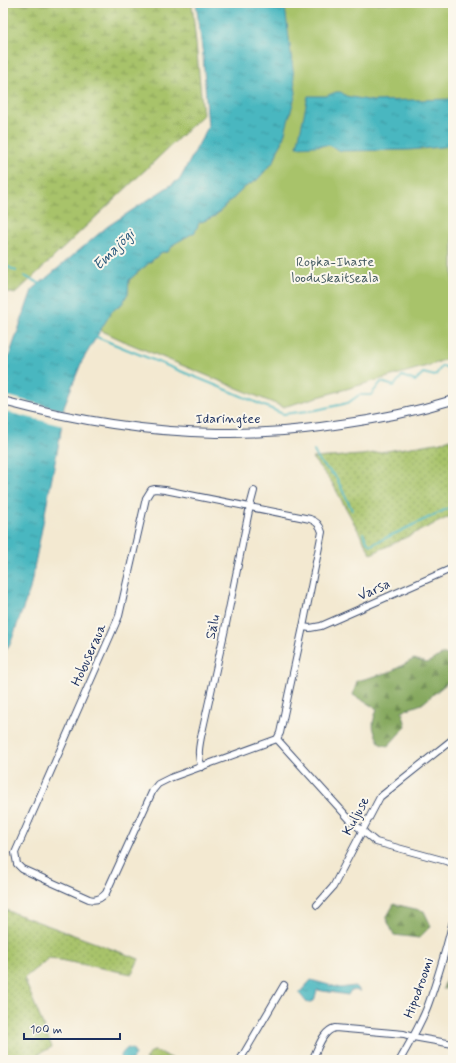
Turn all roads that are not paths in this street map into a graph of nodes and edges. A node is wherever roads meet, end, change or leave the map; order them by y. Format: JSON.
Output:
{"nodes":[{"id":1,"x":453,"y":400,"type":"edge"},
{"id":2,"x":3,"y":401,"type":"edge"},
{"id":3,"x":254,"y":491,"type":"dead end"},
{"id":4,"x":250,"y":506,"type":"junction"},
{"id":5,"x":453,"y":568,"type":"edge"},
{"id":6,"x":303,"y":627,"type":"junction"},
{"id":7,"x":278,"y":739,"type":"junction"},
{"id":8,"x":453,"y":739,"type":"edge"},
{"id":9,"x":202,"y":766,"type":"junction"},
{"id":10,"x":362,"y":831,"type":"junction"},
{"id":11,"x":453,"y":863,"type":"edge"},
{"id":12,"x":317,"y":905,"type":"dead end"},
{"id":13,"x":453,"y":921,"type":"edge"},
{"id":14,"x":284,"y":985,"type":"dead end"},
{"id":15,"x":413,"y":1037,"type":"junction"},
{"id":16,"x":453,"y":1044,"type":"edge"},
{"id":17,"x":240,"y":1060,"type":"edge"},
{"id":18,"x":312,"y":1060,"type":"edge"},
{"id":19,"x":400,"y":1060,"type":"edge"}],
"edges":[{"from":1,"to":2,"type":"main road","name":"Idaringtee"},
{"from":3,"to":4,"type":"street","name":"Sälu"},
{"from":4,"to":6,"type":"street","name":"Hobuseraua"},
{"from":4,"to":9,"type":"street","name":"Sälu"},
{"from":4,"to":9,"type":"street","name":"Hobuseraua"},
{"from":5,"to":6,"type":"street","name":"Varsa"},
{"from":6,"to":7,"type":"street","name":"Hobuseraua"},
{"from":7,"to":9,"type":"street","name":"Hobuseraua"},
{"from":7,"to":10,"type":"street"},
{"from":8,"to":10,"type":"street","name":"Kuljuse"},
{"from":10,"to":11,"type":"street"},
{"from":10,"to":12,"type":"street","name":"Kuljuse"},
{"from":13,"to":15,"type":"street","name":"Hipodroomi"},
{"from":14,"to":17,"type":"street"},
{"from":15,"to":16,"type":"street"},
{"from":15,"to":18,"type":"street"},
{"from":15,"to":19,"type":"street","name":"Hipodroomi"}]}
